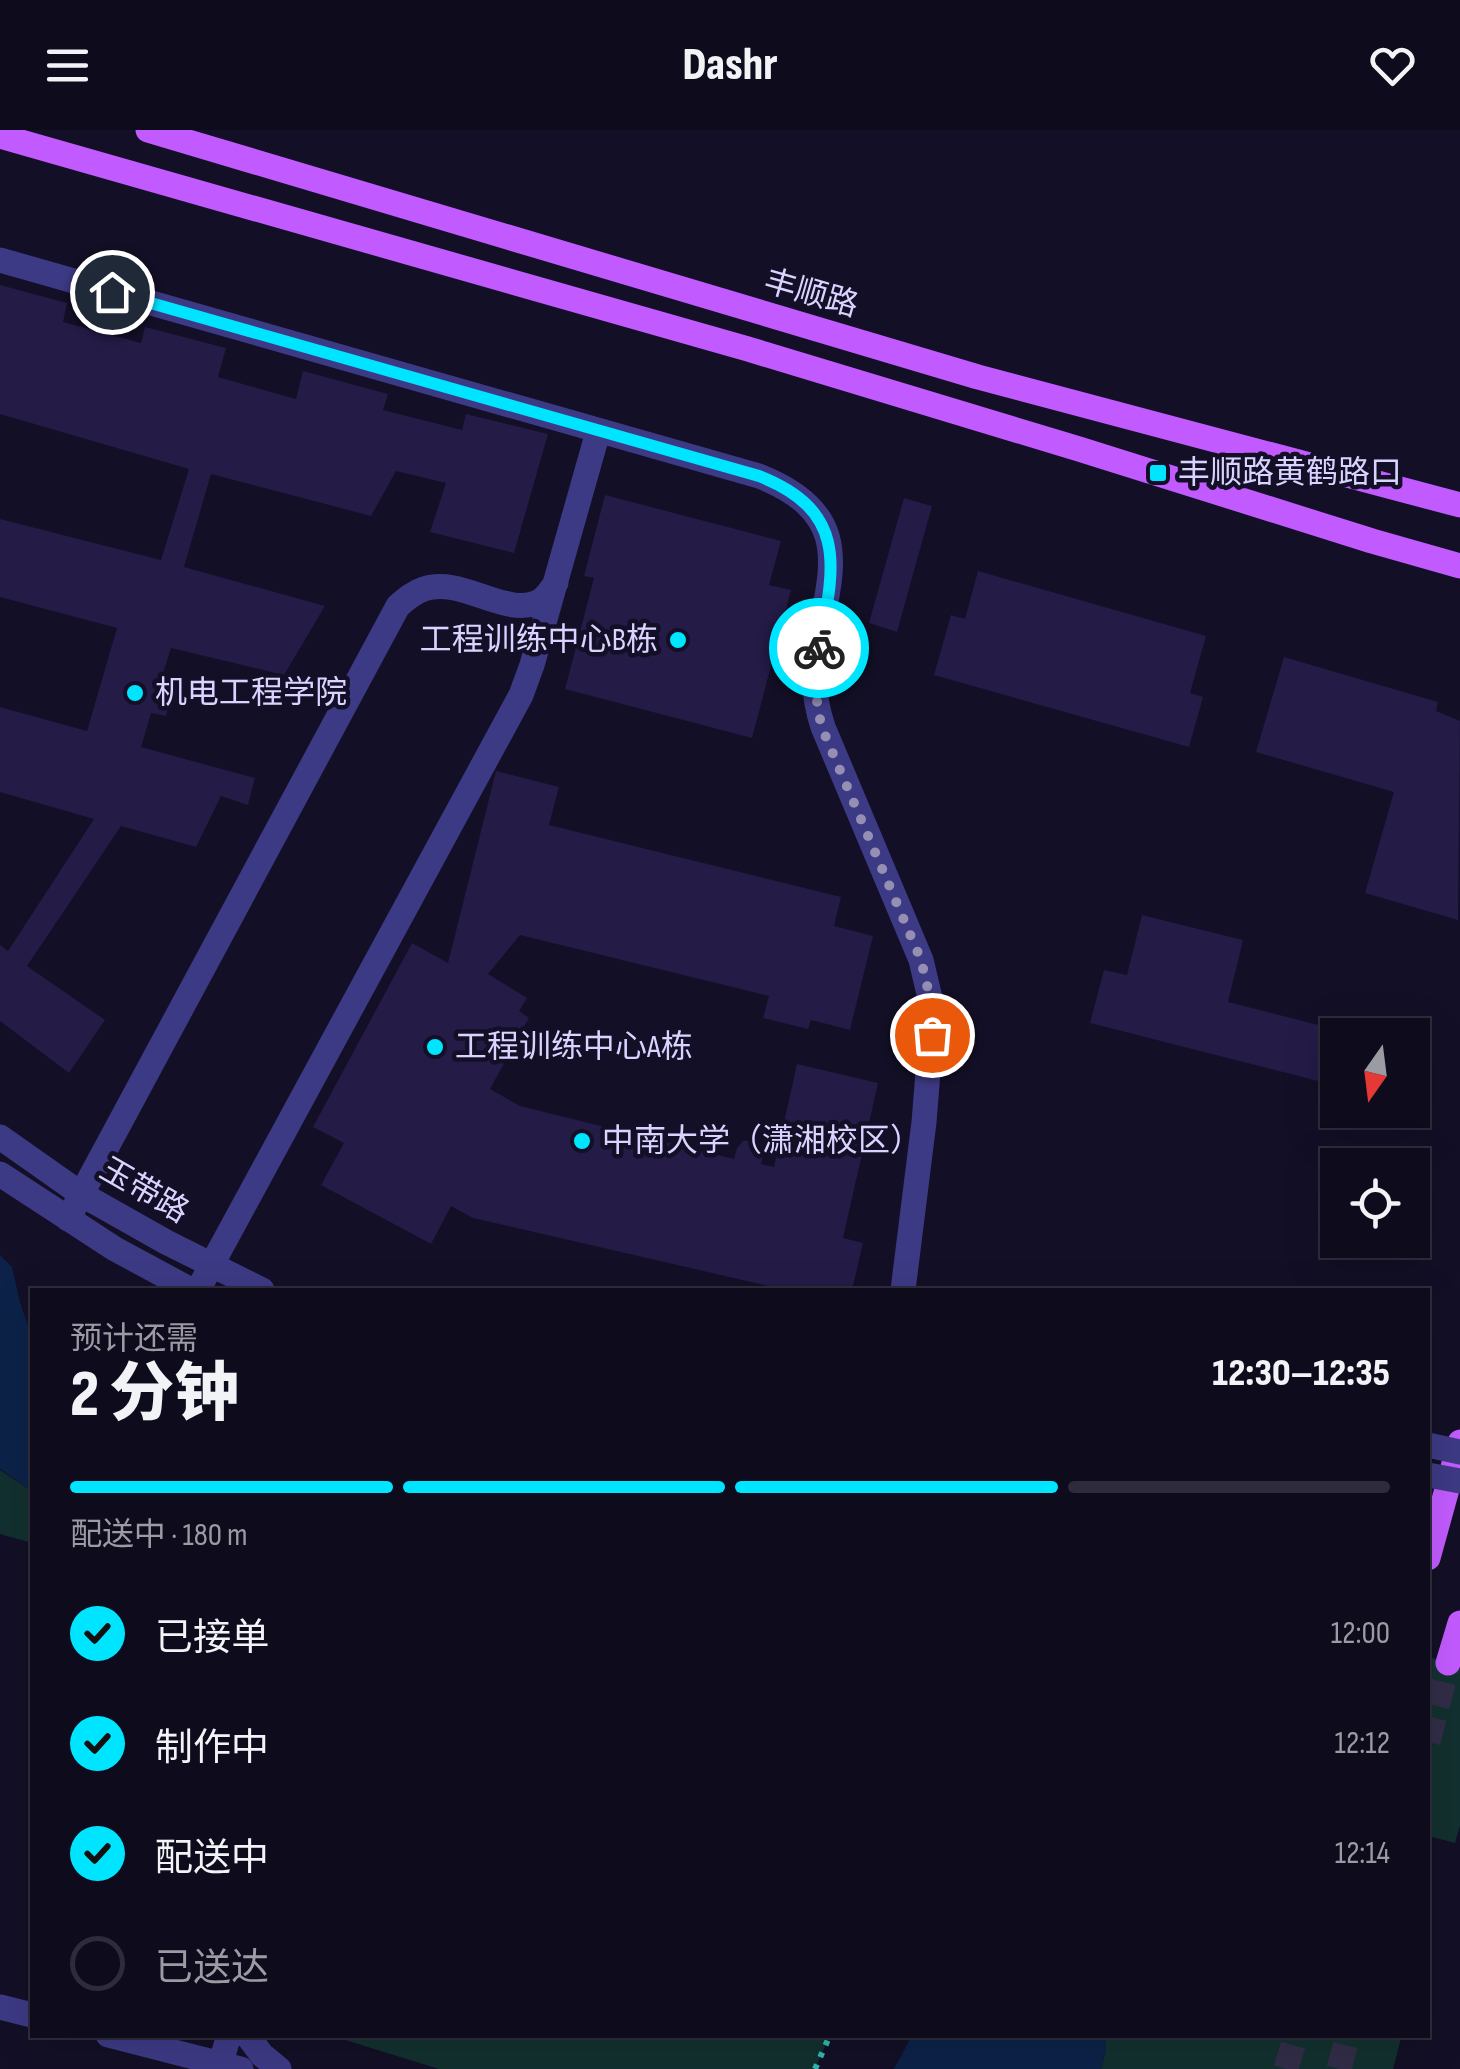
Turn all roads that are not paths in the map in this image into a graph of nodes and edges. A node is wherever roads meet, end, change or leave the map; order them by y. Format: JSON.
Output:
{"nodes":[{"id":1,"x":148,"y":130,"type":"edge"},
{"id":2,"x":0,"y":136,"type":"edge"},
{"id":3,"x":0,"y":260,"type":"edge"},
{"id":4,"x":598,"y":432,"type":"junction"},
{"id":5,"x":1460,"y":504,"type":"edge"},
{"id":6,"x":1460,"y":566,"type":"edge"},
{"id":7,"x":556,"y":583,"type":"junction"},
{"id":8,"x":503,"y":602,"type":"junction"},
{"id":9,"x":532,"y":665,"type":"junction"},
{"id":10,"x":0,"y":1137,"type":"edge"},
{"id":11,"x":0,"y":1174,"type":"edge"},
{"id":12,"x":82,"y":1194,"type":"junction"},
{"id":13,"x":68,"y":1219,"type":"junction"},
{"id":14,"x":210,"y":1266,"type":"junction"},
{"id":15,"x":186,"y":1288,"type":"edge"},
{"id":16,"x":199,"y":1288,"type":"edge"},
{"id":17,"x":258,"y":1288,"type":"edge"},
{"id":18,"x":903,"y":1288,"type":"edge"},
{"id":19,"x":1460,"y":1442,"type":"edge"},
{"id":20,"x":1430,"y":1445,"type":"edge"},
{"id":21,"x":1460,"y":1452,"type":"edge"},
{"id":22,"x":1430,"y":1475,"type":"edge"},
{"id":23,"x":1460,"y":1481,"type":"edge"},
{"id":24,"x":1430,"y":1551,"type":"edge"},
{"id":25,"x":1460,"y":1622,"type":"edge"},
{"id":26,"x":1448,"y":1662,"type":"tunnel mouth"},
{"id":27,"x":0,"y":2007,"type":"edge"},
{"id":28,"x":30,"y":2014,"type":"edge"},
{"id":29,"x":119,"y":2038,"type":"edge"},
{"id":30,"x":213,"y":2038,"type":"edge"},
{"id":31,"x":228,"y":2038,"type":"edge"},
{"id":32,"x":250,"y":2038,"type":"edge"},
{"id":33,"x":218,"y":2066,"type":"edge"},
{"id":34,"x":279,"y":2069,"type":"edge"}],
"edges":[{"from":1,"to":5,"type":"main road","name":"丰顺路"},
{"from":2,"to":6,"type":"main road"},
{"from":3,"to":4,"type":"street"},
{"from":4,"to":7,"type":"street"},
{"from":4,"to":18,"type":"street"},
{"from":7,"to":8,"type":"street"},
{"from":7,"to":9,"type":"street"},
{"from":8,"to":9,"type":"street"},
{"from":8,"to":12,"type":"street"},
{"from":9,"to":14,"type":"street"},
{"from":10,"to":12,"type":"street","name":"玉带路"},
{"from":11,"to":13,"type":"street"},
{"from":12,"to":13,"type":"street"},
{"from":12,"to":14,"type":"street","name":"玉带路"},
{"from":13,"to":15,"type":"street"},
{"from":14,"to":16,"type":"street"},
{"from":14,"to":17,"type":"street","name":"玉带路"},
{"from":19,"to":24,"type":"main road"},
{"from":20,"to":21,"type":"street","bridge":true},
{"from":22,"to":23,"type":"street","bridge":true},
{"from":25,"to":26,"type":"main road"},
{"from":27,"to":28,"type":"street"},
{"from":29,"to":33,"type":"street"},
{"from":30,"to":33,"type":"street"},
{"from":31,"to":33,"type":"street"},
{"from":32,"to":34,"type":"street"}]}
